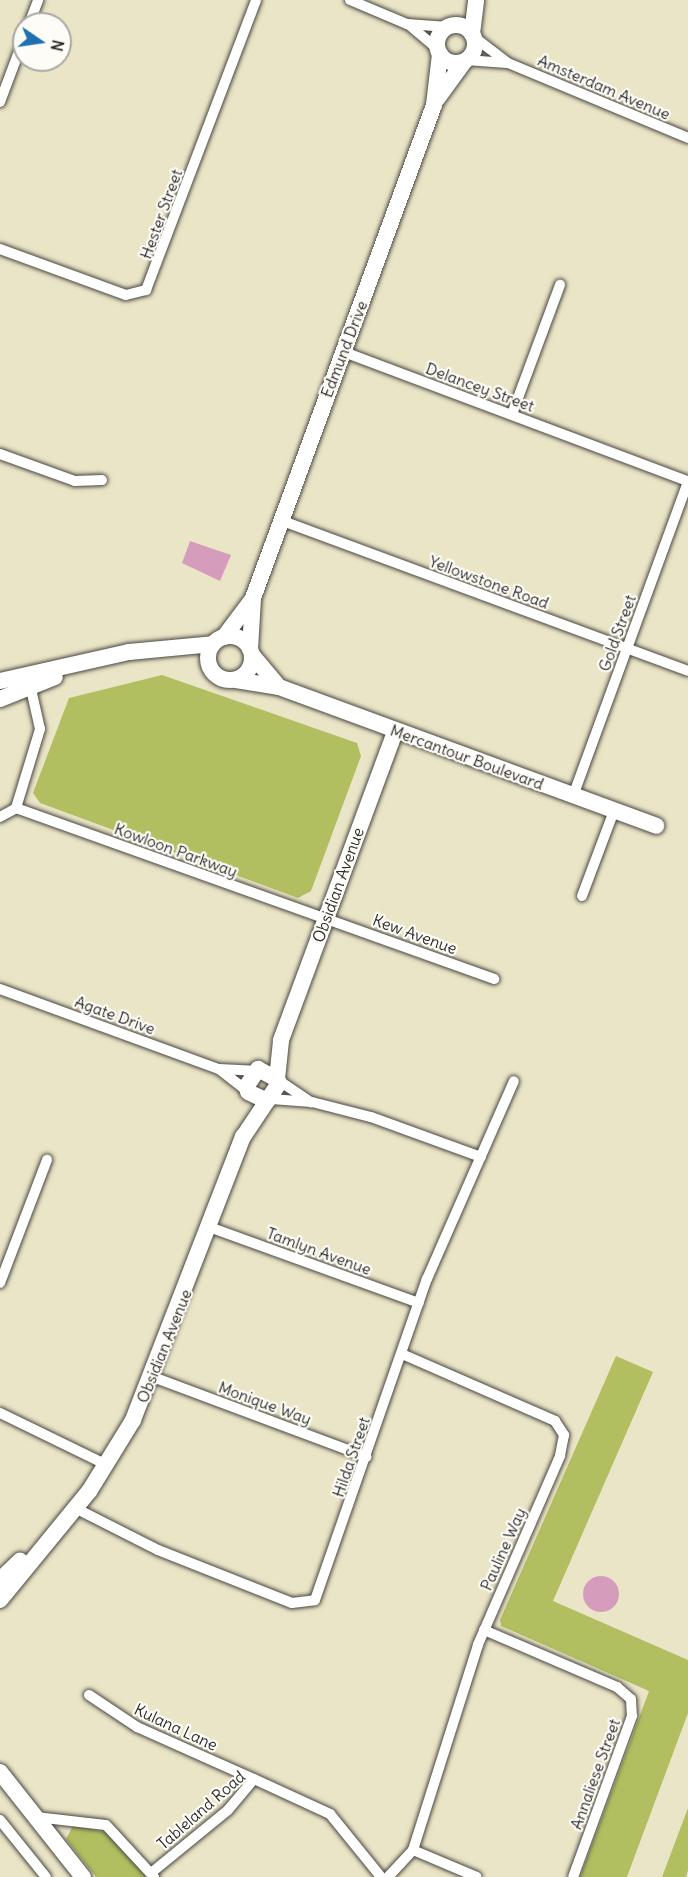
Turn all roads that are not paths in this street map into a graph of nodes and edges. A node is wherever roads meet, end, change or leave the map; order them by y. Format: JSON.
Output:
{"nodes":[{"id":1,"x":256,"y":0,"type":"edge"},
{"id":2,"x":350,"y":0,"type":"edge"},
{"id":3,"x":470,"y":0,"type":"edge"},
{"id":4,"x":476,"y":0,"type":"edge"},
{"id":5,"x":407,"y":24,"type":"junction"},
{"id":6,"x":450,"y":26,"type":"junction"},
{"id":7,"x":473,"y":35,"type":"junction"},
{"id":8,"x":439,"y":51,"type":"junction"},
{"id":9,"x":465,"y":61,"type":"junction"},
{"id":10,"x":508,"y":63,"type":"junction"},
{"id":11,"x":12,"y":70,"type":"edge"},
{"id":12,"x":436,"y":100,"type":"junction"},
{"id":13,"x":0,"y":102,"type":"edge"},
{"id":14,"x":688,"y":138,"type":"edge"},
{"id":15,"x":0,"y":249,"type":"edge"},
{"id":16,"x":560,"y":285,"type":"dead end"},
{"id":17,"x":344,"y":352,"type":"junction"},
{"id":18,"x":512,"y":414,"type":"junction"},
{"id":19,"x":0,"y":454,"type":"edge"},
{"id":20,"x":102,"y":480,"type":"dead end"},
{"id":21,"x":688,"y":481,"type":"edge"},
{"id":22,"x":677,"y":511,"type":"junction"},
{"id":23,"x":688,"y":515,"type":"edge"},
{"id":24,"x":280,"y":520,"type":"junction"},
{"id":25,"x":253,"y":598,"type":"junction"},
{"id":26,"x":218,"y":641,"type":"junction"},
{"id":27,"x":627,"y":649,"type":"junction"},
{"id":28,"x":171,"y":651,"type":"junction"},
{"id":29,"x":251,"y":652,"type":"junction"},
{"id":30,"x":210,"y":668,"type":"junction"},
{"id":31,"x":688,"y":671,"type":"edge"},
{"id":32,"x":237,"y":680,"type":"junction"},
{"id":33,"x":0,"y":681,"type":"edge"},
{"id":34,"x":30,"y":683,"type":"junction"},
{"id":35,"x":279,"y":687,"type":"junction"},
{"id":36,"x":0,"y":699,"type":"edge"},
{"id":37,"x":395,"y":731,"type":"junction"},
{"id":38,"x":573,"y":796,"type":"junction"},
{"id":39,"x":16,"y":808,"type":"junction"},
{"id":40,"x":614,"y":811,"type":"junction"},
{"id":41,"x":0,"y":817,"type":"edge"},
{"id":42,"x":656,"y":826,"type":"dead end"},
{"id":43,"x":582,"y":896,"type":"dead end"},
{"id":44,"x":326,"y":919,"type":"junction"},
{"id":45,"x":494,"y":980,"type":"dead end"},
{"id":46,"x":0,"y":989,"type":"edge"},
{"id":47,"x":281,"y":1040,"type":"junction"},
{"id":48,"x":219,"y":1069,"type":"junction"},
{"id":49,"x":256,"y":1070,"type":"junction"},
{"id":50,"x":278,"y":1081,"type":"junction"},
{"id":51,"x":514,"y":1081,"type":"dead end"},
{"id":52,"x":247,"y":1089,"type":"junction"},
{"id":53,"x":269,"y":1100,"type":"junction"},
{"id":54,"x":312,"y":1102,"type":"junction"},
{"id":55,"x":243,"y":1137,"type":"junction"},
{"id":56,"x":481,"y":1157,"type":"junction"},
{"id":57,"x":47,"y":1160,"type":"dead end"},
{"id":58,"x":209,"y":1227,"type":"junction"},
{"id":59,"x":0,"y":1283,"type":"edge"},
{"id":60,"x":419,"y":1303,"type":"junction"},
{"id":61,"x":402,"y":1354,"type":"junction"},
{"id":62,"x":153,"y":1377,"type":"junction"},
{"id":63,"x":0,"y":1413,"type":"edge"},
{"id":64,"x":367,"y":1457,"type":"junction"},
{"id":65,"x":107,"y":1465,"type":"junction"},
{"id":66,"x":75,"y":1508,"type":"junction"},
{"id":67,"x":51,"y":1536,"type":"junction"},
{"id":68,"x":0,"y":1580,"type":"edge"},
{"id":69,"x":0,"y":1600,"type":"edge"},
{"id":70,"x":484,"y":1630,"type":"junction"},
{"id":71,"x":89,"y":1695,"type":"dead end"},
{"id":72,"x":0,"y":1772,"type":"edge"},
{"id":73,"x":254,"y":1779,"type":"junction"},
{"id":74,"x":36,"y":1817,"type":"junction"},
{"id":75,"x":0,"y":1820,"type":"edge"},
{"id":76,"x":4,"y":1835,"type":"edge"},
{"id":77,"x":413,"y":1850,"type":"junction"},
{"id":78,"x":152,"y":1875,"type":"edge"},
{"id":79,"x":46,"y":1877,"type":"edge"},
{"id":80,"x":83,"y":1877,"type":"edge"},
{"id":81,"x":381,"y":1877,"type":"edge"},
{"id":82,"x":388,"y":1877,"type":"edge"},
{"id":83,"x":477,"y":1877,"type":"edge"},
{"id":84,"x":573,"y":1877,"type":"edge"}],
"edges":[{"from":1,"to":15,"type":"street","name":"Hester Street"},
{"from":2,"to":5,"type":"street"},
{"from":3,"to":6,"type":"street"},
{"from":4,"to":7,"type":"street"},
{"from":5,"to":6,"type":"street"},
{"from":5,"to":8,"type":"street"},
{"from":6,"to":7,"type":"street"},
{"from":6,"to":8,"type":"street"},
{"from":7,"to":9,"type":"street"},
{"from":7,"to":10,"type":"street","name":"Amsterdam Avenue"},
{"from":8,"to":9,"type":"street"},
{"from":8,"to":12,"type":"street","name":"Edmund Drive"},
{"from":9,"to":10,"type":"street","name":"Amsterdam Avenue"},
{"from":9,"to":12,"type":"street","name":"Edmund Drive"},
{"from":10,"to":14,"type":"street","name":"Amsterdam Avenue"},
{"from":11,"to":13,"type":"street"},
{"from":12,"to":17,"type":"street","name":"Edmund Drive"},
{"from":16,"to":18,"type":"street"},
{"from":17,"to":18,"type":"street","name":"Delancey Street"},
{"from":17,"to":24,"type":"street","name":"Edmund Drive"},
{"from":18,"to":21,"type":"street","name":"Delancey Street"},
{"from":19,"to":20,"type":"street"},
{"from":21,"to":22,"type":"street","name":"Gold Street"},
{"from":22,"to":23,"type":"street"},
{"from":22,"to":27,"type":"street","name":"Gold Street"},
{"from":24,"to":25,"type":"street","name":"Edmund Drive"},
{"from":24,"to":27,"type":"street","name":"Yellowstone Road"},
{"from":25,"to":26,"type":"street"},
{"from":25,"to":29,"type":"street"},
{"from":26,"to":28,"type":"street"},
{"from":26,"to":29,"type":"street"},
{"from":26,"to":30,"type":"street"},
{"from":27,"to":31,"type":"street","name":"Yellowstone Road"},
{"from":27,"to":38,"type":"street","name":"Gold Street"},
{"from":28,"to":30,"type":"street"},
{"from":28,"to":34,"type":"street"},
{"from":29,"to":32,"type":"street"},
{"from":29,"to":35,"type":"street","name":"Mercantour Boulevard"},
{"from":30,"to":32,"type":"street"},
{"from":32,"to":35,"type":"street","name":"Mercantour Boulevard"},
{"from":33,"to":34,"type":"street"},
{"from":34,"to":36,"type":"street"},
{"from":34,"to":39,"type":"street"},
{"from":35,"to":37,"type":"street","name":"Mercantour Boulevard"},
{"from":37,"to":38,"type":"street","name":"Mercantour Boulevard"},
{"from":37,"to":44,"type":"street","name":"Obsidian Avenue"},
{"from":38,"to":40,"type":"street","name":"Mercantour Boulevard"},
{"from":39,"to":41,"type":"street"},
{"from":39,"to":44,"type":"street","name":"Kowloon Parkway"},
{"from":40,"to":42,"type":"street","name":"Mercantour Boulevard"},
{"from":40,"to":43,"type":"street"},
{"from":44,"to":45,"type":"street","name":"Kew Avenue"},
{"from":44,"to":47,"type":"street","name":"Obsidian Avenue"},
{"from":46,"to":48,"type":"street","name":"Agate Drive"},
{"from":47,"to":49,"type":"street","name":"Obsidian Avenue"},
{"from":47,"to":50,"type":"street","name":"Obsidian Avenue"},
{"from":48,"to":49,"type":"street","name":"Agate Drive"},
{"from":48,"to":52,"type":"street","name":"Agate Drive"},
{"from":49,"to":50,"type":"street"},
{"from":49,"to":52,"type":"street","name":"Obsidian Avenue"},
{"from":50,"to":53,"type":"street","name":"Obsidian Avenue"},
{"from":50,"to":54,"type":"street"},
{"from":51,"to":56,"type":"street","name":"Hilda Street"},
{"from":52,"to":53,"type":"street"},
{"from":52,"to":55,"type":"street","name":"Obsidian Avenue"},
{"from":53,"to":54,"type":"street"},
{"from":53,"to":55,"type":"street","name":"Obsidian Avenue"},
{"from":54,"to":56,"type":"street"},
{"from":55,"to":58,"type":"street","name":"Obsidian Avenue"},
{"from":56,"to":60,"type":"street","name":"Hilda Street"},
{"from":57,"to":59,"type":"street"},
{"from":58,"to":60,"type":"street","name":"Tamlyn Avenue"},
{"from":58,"to":62,"type":"street","name":"Obsidian Avenue"},
{"from":60,"to":61,"type":"street","name":"Hilda Street"},
{"from":61,"to":64,"type":"street","name":"Hilda Street"},
{"from":61,"to":70,"type":"street","name":"Pauline Way"},
{"from":62,"to":64,"type":"street","name":"Monique Way"},
{"from":62,"to":65,"type":"street","name":"Obsidian Avenue"},
{"from":63,"to":65,"type":"street"},
{"from":64,"to":66,"type":"street","name":"Hilda Street"},
{"from":65,"to":66,"type":"street","name":"Obsidian Avenue"},
{"from":66,"to":67,"type":"street","name":"Obsidian Avenue"},
{"from":67,"to":68,"type":"street","name":"Obsidian Avenue"},
{"from":67,"to":69,"type":"street","name":"Obsidian Avenue"},
{"from":70,"to":77,"type":"street","name":"Pauline Way"},
{"from":70,"to":84,"type":"street","name":"Annaliese Street"},
{"from":71,"to":73,"type":"street","name":"Kulana Lane"},
{"from":72,"to":74,"type":"street"},
{"from":73,"to":78,"type":"street","name":"Tableland Road"},
{"from":73,"to":81,"type":"street","name":"Tableland Road"},
{"from":74,"to":78,"type":"street"},
{"from":74,"to":80,"type":"street"},
{"from":75,"to":76,"type":"street"},
{"from":76,"to":79,"type":"street"},
{"from":77,"to":82,"type":"street"},
{"from":77,"to":83,"type":"street"}]}
